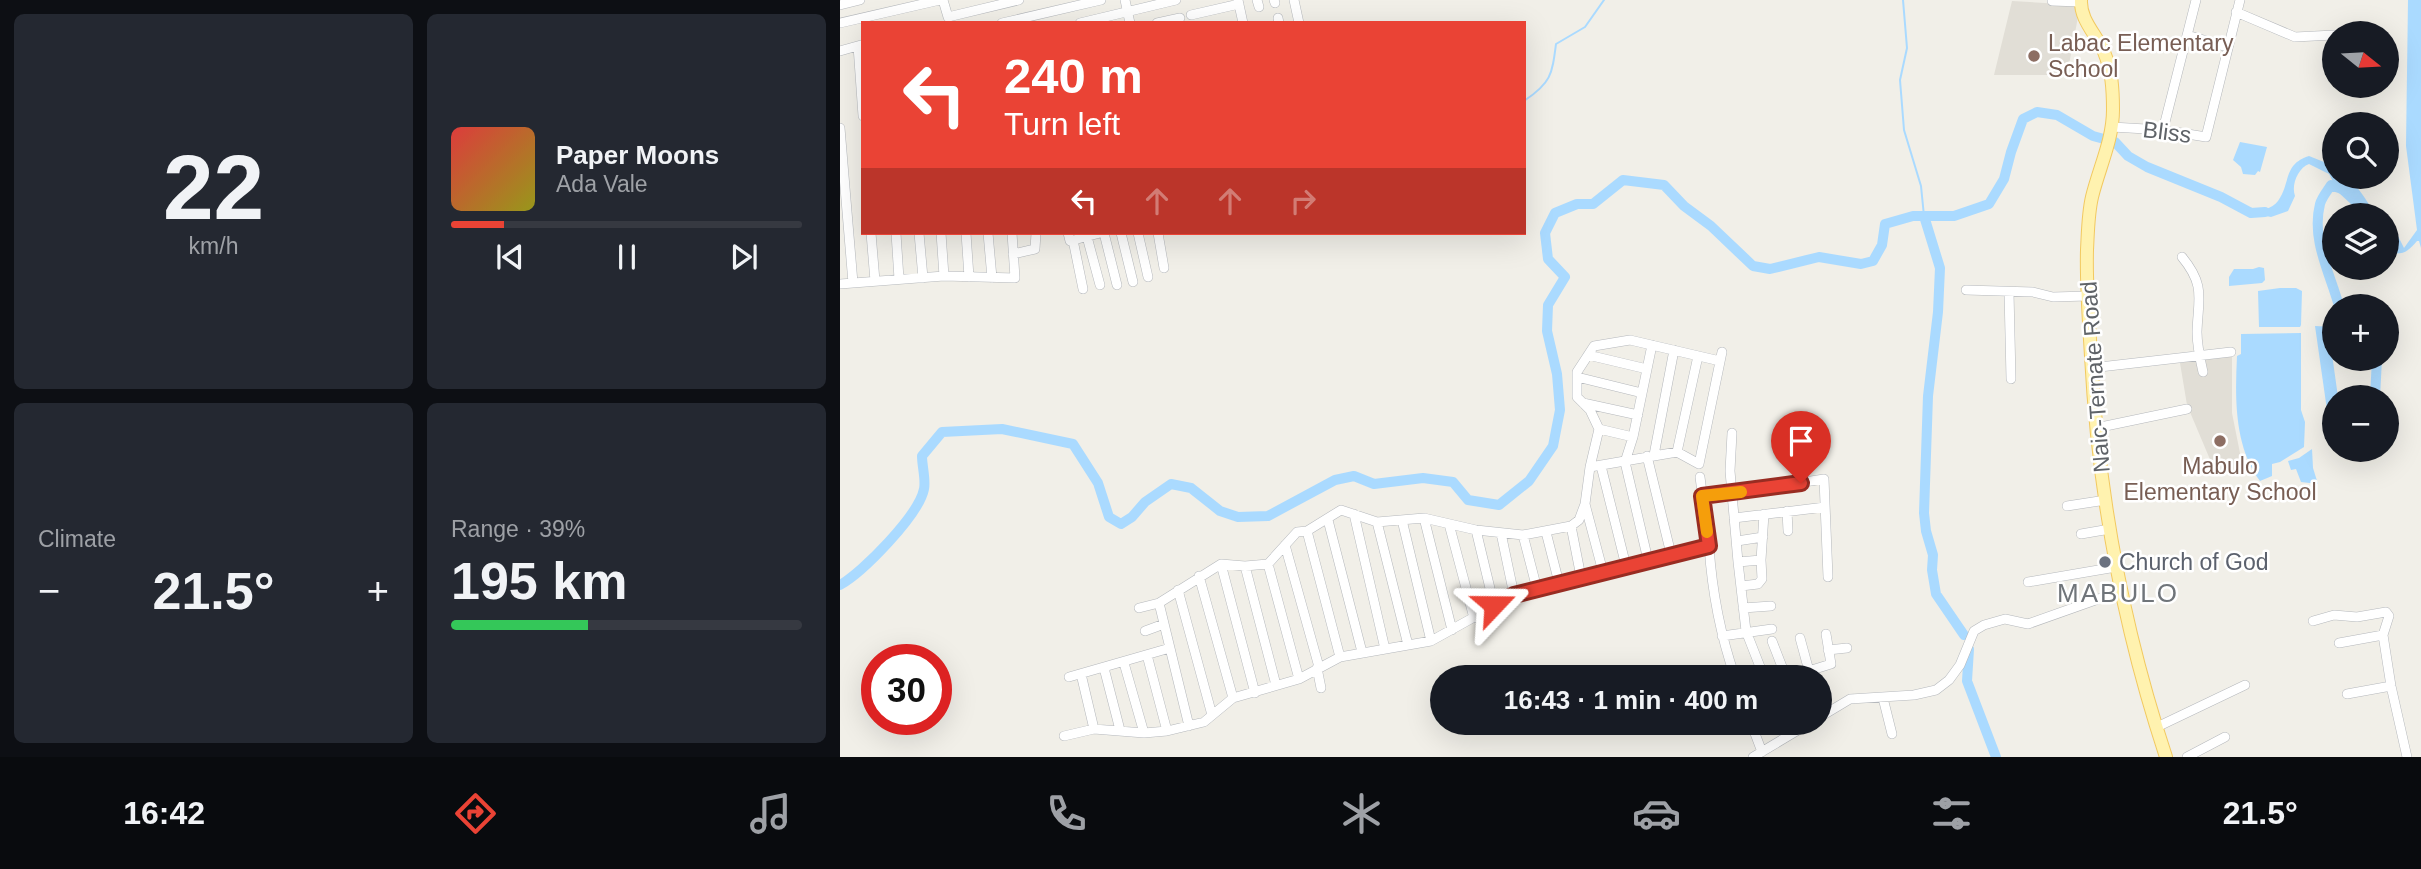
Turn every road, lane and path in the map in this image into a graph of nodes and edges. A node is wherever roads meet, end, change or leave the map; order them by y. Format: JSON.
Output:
{"nodes":[{"id":1,"x":860,"y":0,"type":"edge"},
{"id":2,"x":942,"y":0,"type":"edge"},
{"id":3,"x":1016,"y":0,"type":"edge"},
{"id":4,"x":1101,"y":0,"type":"edge"},
{"id":5,"x":1125,"y":0,"type":"edge"},
{"id":6,"x":1294,"y":0,"type":"edge"},
{"id":7,"x":2196,"y":0,"type":"edge"},
{"id":8,"x":2239,"y":0,"type":"edge"},
{"id":9,"x":1176,"y":1,"type":"edge"},
{"id":10,"x":2052,"y":1,"type":"edge"},
{"id":11,"x":2081,"y":1,"type":"edge"},
{"id":12,"x":1238,"y":2,"type":"edge"},
{"id":13,"x":840,"y":5,"type":"edge"},
{"id":14,"x":1128,"y":12,"type":"junction"},
{"id":15,"x":2236,"y":12,"type":"junction"},
{"id":16,"x":1191,"y":15,"type":"dead end"},
{"id":17,"x":1180,"y":18,"type":"dead end"},
{"id":18,"x":1019,"y":21,"type":"edge"},
{"id":19,"x":1089,"y":21,"type":"edge"},
{"id":20,"x":1130,"y":21,"type":"edge"},
{"id":21,"x":1166,"y":21,"type":"edge"},
{"id":22,"x":1240,"y":21,"type":"edge"},
{"id":23,"x":1299,"y":21,"type":"edge"},
{"id":24,"x":840,"y":23,"type":"edge"},
{"id":25,"x":2187,"y":35,"type":"junction"},
{"id":26,"x":2322,"y":36,"type":"edge"},
{"id":27,"x":860,"y":46,"type":"edge"},
{"id":28,"x":2227,"y":47,"type":"junction"},
{"id":29,"x":840,"y":51,"type":"edge"},
{"id":30,"x":861,"y":69,"type":"edge"},
{"id":31,"x":840,"y":128,"type":"edge"},
{"id":32,"x":2163,"y":130,"type":"junction"},
{"id":33,"x":2111,"y":132,"type":"junction"},
{"id":34,"x":872,"y":235,"type":"edge"},
{"id":35,"x":896,"y":235,"type":"edge"},
{"id":36,"x":919,"y":235,"type":"edge"},
{"id":37,"x":941,"y":235,"type":"edge"},
{"id":38,"x":966,"y":235,"type":"edge"},
{"id":39,"x":988,"y":235,"type":"edge"},
{"id":40,"x":1012,"y":235,"type":"edge"},
{"id":41,"x":1036,"y":235,"type":"edge"},
{"id":42,"x":1087,"y":235,"type":"edge"},
{"id":43,"x":1103,"y":235,"type":"edge"},
{"id":44,"x":1121,"y":235,"type":"edge"},
{"id":45,"x":1138,"y":235,"type":"edge"},
{"id":46,"x":1158,"y":235,"type":"edge"},
{"id":47,"x":1070,"y":237,"type":"edge"},
{"id":48,"x":1013,"y":254,"type":"junction"},
{"id":49,"x":2182,"y":257,"type":"dead end"},
{"id":50,"x":1164,"y":268,"type":"dead end"},
{"id":51,"x":944,"y":276,"type":"junction"},
{"id":52,"x":970,"y":277,"type":"junction"},
{"id":53,"x":1148,"y":277,"type":"dead end"},
{"id":54,"x":923,"y":278,"type":"junction"},
{"id":55,"x":992,"y":278,"type":"junction"},
{"id":56,"x":899,"y":279,"type":"junction"},
{"id":57,"x":875,"y":281,"type":"junction"},
{"id":58,"x":1133,"y":282,"type":"dead end"},
{"id":59,"x":853,"y":283,"type":"junction"},
{"id":60,"x":840,"y":284,"type":"edge"},
{"id":61,"x":1100,"y":285,"type":"dead end"},
{"id":62,"x":1117,"y":285,"type":"dead end"},
{"id":63,"x":1083,"y":289,"type":"dead end"},
{"id":64,"x":1966,"y":290,"type":"dead end"},
{"id":65,"x":2010,"y":292,"type":"junction"},
{"id":66,"x":2087,"y":296,"type":"junction"},
{"id":67,"x":1652,"y":345,"type":"junction"},
{"id":68,"x":1674,"y":350,"type":"junction"},
{"id":69,"x":2231,"y":352,"type":"dead end"},
{"id":70,"x":1588,"y":355,"type":"junction"},
{"id":71,"x":1698,"y":356,"type":"junction"},
{"id":72,"x":2199,"y":356,"type":"junction"},
{"id":73,"x":2091,"y":368,"type":"junction"},
{"id":74,"x":1647,"y":369,"type":"junction"},
{"id":75,"x":2203,"y":372,"type":"dead end"},
{"id":76,"x":1577,"y":377,"type":"junction"},
{"id":77,"x":2011,"y":379,"type":"dead end"},
{"id":78,"x":1642,"y":393,"type":"junction"},
{"id":79,"x":1583,"y":403,"type":"junction"},
{"id":80,"x":2187,"y":410,"type":"dead end"},
{"id":81,"x":1638,"y":415,"type":"junction"},
{"id":82,"x":2095,"y":428,"type":"junction"},
{"id":83,"x":1599,"y":429,"type":"junction"},
{"id":84,"x":1732,"y":433,"type":"dead end"},
{"id":85,"x":1633,"y":437,"type":"junction"},
{"id":86,"x":1677,"y":452,"type":"junction"},
{"id":87,"x":1650,"y":455,"type":"junction"},
{"id":88,"x":1625,"y":462,"type":"junction"},
{"id":89,"x":1601,"y":466,"type":"junction"},
{"id":90,"x":1590,"y":467,"type":"junction"},
{"id":91,"x":1700,"y":477,"type":"dead end"},
{"id":92,"x":1732,"y":493,"type":"junction"},
{"id":93,"x":1702,"y":496,"type":"junction"},
{"id":94,"x":2106,"y":500,"type":"junction"},
{"id":95,"x":1585,"y":504,"type":"junction"},
{"id":96,"x":2067,"y":506,"type":"dead end"},
{"id":97,"x":1825,"y":507,"type":"junction"},
{"id":98,"x":1787,"y":512,"type":"junction"},
{"id":99,"x":1354,"y":514,"type":"junction"},
{"id":100,"x":1764,"y":514,"type":"junction"},
{"id":101,"x":1424,"y":518,"type":"junction"},
{"id":102,"x":1734,"y":518,"type":"junction"},
{"id":103,"x":1328,"y":520,"type":"junction"},
{"id":104,"x":1402,"y":520,"type":"junction"},
{"id":105,"x":1377,"y":522,"type":"junction"},
{"id":106,"x":1449,"y":524,"type":"junction"},
{"id":107,"x":1571,"y":526,"type":"junction"},
{"id":108,"x":2110,"y":529,"type":"junction"},
{"id":109,"x":1307,"y":530,"type":"junction"},
{"id":110,"x":1476,"y":530,"type":"junction"},
{"id":111,"x":1788,"y":531,"type":"dead end"},
{"id":112,"x":1546,"y":532,"type":"junction"},
{"id":113,"x":1501,"y":533,"type":"junction"},
{"id":114,"x":2081,"y":534,"type":"dead end"},
{"id":115,"x":1523,"y":535,"type":"junction"},
{"id":116,"x":1763,"y":537,"type":"junction"},
{"id":117,"x":1737,"y":541,"type":"junction"},
{"id":118,"x":1285,"y":545,"type":"junction"},
{"id":119,"x":1709,"y":546,"type":"junction"},
{"id":120,"x":1671,"y":554,"type":"junction"},
{"id":121,"x":1648,"y":560,"type":"junction"},
{"id":122,"x":1761,"y":560,"type":"junction"},
{"id":123,"x":1738,"y":562,"type":"junction"},
{"id":124,"x":1221,"y":564,"type":"junction"},
{"id":125,"x":1268,"y":564,"type":"junction"},
{"id":126,"x":1245,"y":566,"type":"junction"},
{"id":127,"x":1626,"y":566,"type":"junction"},
{"id":128,"x":2116,"y":567,"type":"junction"},
{"id":129,"x":1603,"y":572,"type":"junction"},
{"id":130,"x":1199,"y":576,"type":"junction"},
{"id":131,"x":1581,"y":577,"type":"junction"},
{"id":132,"x":1828,"y":577,"type":"dead end"},
{"id":133,"x":2028,"y":582,"type":"dead end"},
{"id":134,"x":1559,"y":583,"type":"junction"},
{"id":135,"x":1741,"y":586,"type":"junction"},
{"id":136,"x":1537,"y":589,"type":"junction"},
{"id":137,"x":1178,"y":590,"type":"junction"},
{"id":138,"x":2121,"y":592,"type":"junction"},
{"id":139,"x":1514,"y":595,"type":"junction"},
{"id":140,"x":1159,"y":603,"type":"junction"},
{"id":141,"x":1494,"y":605,"type":"junction"},
{"id":142,"x":1771,"y":606,"type":"dead end"},
{"id":143,"x":1139,"y":608,"type":"dead end"},
{"id":144,"x":1742,"y":608,"type":"junction"},
{"id":145,"x":1474,"y":618,"type":"junction"},
{"id":146,"x":2313,"y":621,"type":"dead end"},
{"id":147,"x":1164,"y":624,"type":"junction"},
{"id":148,"x":1772,"y":629,"type":"dead end"},
{"id":149,"x":1452,"y":630,"type":"junction"},
{"id":150,"x":1145,"y":631,"type":"dead end"},
{"id":151,"x":1746,"y":631,"type":"junction"},
{"id":152,"x":1826,"y":634,"type":"dead end"},
{"id":153,"x":2384,"y":635,"type":"junction"},
{"id":154,"x":1722,"y":636,"type":"junction"},
{"id":155,"x":1800,"y":638,"type":"dead end"},
{"id":156,"x":1431,"y":641,"type":"junction"},
{"id":157,"x":1772,"y":641,"type":"dead end"},
{"id":158,"x":2339,"y":643,"type":"dead end"},
{"id":159,"x":1408,"y":645,"type":"junction"},
{"id":160,"x":1170,"y":648,"type":"junction"},
{"id":161,"x":1847,"y":648,"type":"dead end"},
{"id":162,"x":1385,"y":649,"type":"junction"},
{"id":163,"x":1828,"y":650,"type":"junction"},
{"id":164,"x":1362,"y":652,"type":"junction"},
{"id":165,"x":1147,"y":654,"type":"junction"},
{"id":166,"x":1340,"y":657,"type":"junction"},
{"id":167,"x":1124,"y":663,"type":"junction"},
{"id":168,"x":1731,"y":665,"type":"edge"},
{"id":169,"x":1759,"y":665,"type":"edge"},
{"id":170,"x":1783,"y":665,"type":"edge"},
{"id":171,"x":1807,"y":665,"type":"edge"},
{"id":172,"x":1828,"y":665,"type":"edge"},
{"id":173,"x":1318,"y":667,"type":"junction"},
{"id":174,"x":1104,"y":668,"type":"junction"},
{"id":175,"x":1081,"y":674,"type":"junction"},
{"id":176,"x":1069,"y":677,"type":"dead end"},
{"id":177,"x":1299,"y":679,"type":"junction"},
{"id":178,"x":1276,"y":685,"type":"junction"},
{"id":179,"x":2245,"y":685,"type":"dead end"},
{"id":180,"x":2391,"y":686,"type":"junction"},
{"id":181,"x":1321,"y":688,"type":"dead end"},
{"id":182,"x":1255,"y":693,"type":"junction"},
{"id":183,"x":2347,"y":694,"type":"dead end"},
{"id":184,"x":1233,"y":698,"type":"junction"},
{"id":185,"x":1883,"y":698,"type":"junction"},
{"id":186,"x":1832,"y":709,"type":"edge"},
{"id":187,"x":1212,"y":715,"type":"junction"},
{"id":188,"x":1189,"y":726,"type":"junction"},
{"id":189,"x":2157,"y":727,"type":"junction"},
{"id":190,"x":1094,"y":729,"type":"junction"},
{"id":191,"x":1119,"y":730,"type":"junction"},
{"id":192,"x":1167,"y":732,"type":"junction"},
{"id":193,"x":1144,"y":733,"type":"junction"},
{"id":194,"x":1892,"y":734,"type":"dead end"},
{"id":195,"x":1754,"y":735,"type":"edge"},
{"id":196,"x":1790,"y":735,"type":"edge"},
{"id":197,"x":1064,"y":736,"type":"dead end"},
{"id":198,"x":2225,"y":737,"type":"dead end"},
{"id":199,"x":1758,"y":754,"type":"edge"},
{"id":200,"x":2166,"y":757,"type":"edge"},
{"id":201,"x":2187,"y":757,"type":"edge"},
{"id":202,"x":2407,"y":757,"type":"edge"}],
"edges":[{"from":1,"to":13,"type":"street"},
{"from":2,"to":3,"type":"street"},
{"from":2,"to":24,"type":"street"},
{"from":3,"to":18,"type":"street"},
{"from":4,"to":18,"type":"street"},
{"from":5,"to":14,"type":"street"},
{"from":6,"to":23,"type":"street"},
{"from":7,"to":25,"type":"street"},
{"from":8,"to":15,"type":"street","name":"Bliss"},
{"from":9,"to":14,"type":"street"},
{"from":10,"to":11,"type":"street"},
{"from":11,"to":33,"type":"main road","name":"Naic-Ternate Road"},
{"from":12,"to":16,"type":"street"},
{"from":12,"to":22,"type":"street"},
{"from":14,"to":19,"type":"street"},
{"from":14,"to":20,"type":"street"},
{"from":15,"to":26,"type":"street"},
{"from":15,"to":28,"type":"street","name":"Bliss"},
{"from":17,"to":21,"type":"street"},
{"from":25,"to":28,"type":"street"},
{"from":25,"to":32,"type":"street"},
{"from":27,"to":29,"type":"street"},
{"from":27,"to":30,"type":"street"},
{"from":28,"to":32,"type":"street","name":"Bliss"},
{"from":31,"to":59,"type":"street"},
{"from":32,"to":33,"type":"street","name":"Bliss"},
{"from":33,"to":66,"type":"main road","name":"Naic-Ternate Road"},
{"from":34,"to":57,"type":"street"},
{"from":35,"to":56,"type":"street"},
{"from":36,"to":54,"type":"street"},
{"from":37,"to":51,"type":"street"},
{"from":38,"to":52,"type":"street"},
{"from":39,"to":55,"type":"street"},
{"from":40,"to":48,"type":"street"},
{"from":41,"to":48,"type":"street"},
{"from":42,"to":61,"type":"street"},
{"from":43,"to":62,"type":"street"},
{"from":44,"to":58,"type":"street"},
{"from":45,"to":53,"type":"street"},
{"from":46,"to":50,"type":"street"},
{"from":47,"to":63,"type":"street"},
{"from":48,"to":55,"type":"street"},
{"from":49,"to":72,"type":"street"},
{"from":51,"to":52,"type":"street"},
{"from":51,"to":54,"type":"street"},
{"from":52,"to":55,"type":"street"},
{"from":54,"to":56,"type":"street"},
{"from":56,"to":57,"type":"street"},
{"from":57,"to":59,"type":"street"},
{"from":59,"to":60,"type":"street"},
{"from":64,"to":65,"type":"street"},
{"from":65,"to":66,"type":"street"},
{"from":65,"to":77,"type":"street"},
{"from":66,"to":73,"type":"main road","name":"Naic-Ternate Road"},
{"from":67,"to":68,"type":"street"},
{"from":67,"to":70,"type":"street"},
{"from":67,"to":74,"type":"street"},
{"from":68,"to":71,"type":"street"},
{"from":68,"to":87,"type":"street"},
{"from":69,"to":72,"type":"street"},
{"from":70,"to":74,"type":"street"},
{"from":70,"to":76,"type":"street"},
{"from":71,"to":86,"type":"street"},
{"from":71,"to":86,"type":"street"},
{"from":72,"to":73,"type":"street"},
{"from":72,"to":75,"type":"street"},
{"from":73,"to":82,"type":"main road","name":"Naic-Ternate Road"},
{"from":74,"to":78,"type":"street"},
{"from":76,"to":78,"type":"street"},
{"from":76,"to":79,"type":"street"},
{"from":78,"to":81,"type":"street"},
{"from":79,"to":81,"type":"street"},
{"from":79,"to":83,"type":"street"},
{"from":80,"to":82,"type":"street"},
{"from":81,"to":85,"type":"street"},
{"from":82,"to":94,"type":"main road","name":"Naic-Ternate Road"},
{"from":83,"to":85,"type":"street"},
{"from":83,"to":90,"type":"street"},
{"from":84,"to":92,"type":"street"},
{"from":85,"to":88,"type":"street"},
{"from":86,"to":87,"type":"street"},
{"from":87,"to":88,"type":"street"},
{"from":87,"to":120,"type":"street"},
{"from":88,"to":89,"type":"street"},
{"from":88,"to":121,"type":"street"},
{"from":89,"to":90,"type":"street"},
{"from":89,"to":127,"type":"street"},
{"from":90,"to":95,"type":"street"},
{"from":91,"to":93,"type":"street"},
{"from":92,"to":93,"type":"street"},
{"from":92,"to":97,"type":"street"},
{"from":92,"to":102,"type":"street"},
{"from":93,"to":119,"type":"street"},
{"from":94,"to":96,"type":"street"},
{"from":94,"to":108,"type":"main road","name":"Naic-Ternate Road"},
{"from":95,"to":107,"type":"street"},
{"from":95,"to":129,"type":"street"},
{"from":97,"to":98,"type":"street"},
{"from":97,"to":132,"type":"street"},
{"from":98,"to":100,"type":"street"},
{"from":98,"to":111,"type":"street"},
{"from":99,"to":103,"type":"street"},
{"from":99,"to":105,"type":"street"},
{"from":99,"to":162,"type":"street"},
{"from":100,"to":102,"type":"street"},
{"from":100,"to":116,"type":"street"},
{"from":101,"to":104,"type":"street"},
{"from":101,"to":106,"type":"street"},
{"from":101,"to":149,"type":"street"},
{"from":102,"to":117,"type":"street"},
{"from":103,"to":109,"type":"street"},
{"from":103,"to":164,"type":"street"},
{"from":104,"to":105,"type":"street"},
{"from":104,"to":156,"type":"street"},
{"from":105,"to":159,"type":"street"},
{"from":106,"to":110,"type":"street"},
{"from":106,"to":145,"type":"street"},
{"from":107,"to":112,"type":"street"},
{"from":107,"to":131,"type":"street"},
{"from":108,"to":114,"type":"street"},
{"from":108,"to":128,"type":"main road","name":"Naic-Ternate Road"},
{"from":109,"to":118,"type":"street"},
{"from":109,"to":166,"type":"street"},
{"from":110,"to":113,"type":"street"},
{"from":110,"to":141,"type":"street"},
{"from":112,"to":115,"type":"street"},
{"from":112,"to":134,"type":"street"},
{"from":113,"to":115,"type":"street"},
{"from":113,"to":139,"type":"street"},
{"from":115,"to":136,"type":"street"},
{"from":116,"to":117,"type":"street"},
{"from":116,"to":122,"type":"street"},
{"from":117,"to":123,"type":"street"},
{"from":118,"to":125,"type":"street"},
{"from":118,"to":173,"type":"street"},
{"from":119,"to":120,"type":"street"},
{"from":119,"to":154,"type":"street"},
{"from":120,"to":121,"type":"street"},
{"from":121,"to":127,"type":"street"},
{"from":122,"to":123,"type":"street"},
{"from":122,"to":135,"type":"street"},
{"from":123,"to":135,"type":"street"},
{"from":124,"to":126,"type":"street"},
{"from":124,"to":130,"type":"street"},
{"from":124,"to":182,"type":"street"},
{"from":125,"to":126,"type":"street"},
{"from":125,"to":177,"type":"street"},
{"from":126,"to":178,"type":"street"},
{"from":127,"to":129,"type":"street"},
{"from":128,"to":133,"type":"street"},
{"from":128,"to":138,"type":"main road","name":"Naic-Ternate Road"},
{"from":129,"to":131,"type":"street"},
{"from":130,"to":137,"type":"street"},
{"from":130,"to":184,"type":"street"},
{"from":131,"to":134,"type":"street"},
{"from":134,"to":136,"type":"street"},
{"from":135,"to":144,"type":"street"},
{"from":136,"to":139,"type":"street"},
{"from":137,"to":140,"type":"street"},
{"from":137,"to":187,"type":"street"},
{"from":138,"to":185,"type":"street"},
{"from":138,"to":189,"type":"main road","name":"Naic-Ternate Road"},
{"from":139,"to":141,"type":"street"},
{"from":140,"to":143,"type":"street"},
{"from":140,"to":147,"type":"street"},
{"from":141,"to":145,"type":"street"},
{"from":142,"to":144,"type":"street"},
{"from":144,"to":151,"type":"street"},
{"from":145,"to":149,"type":"street"},
{"from":146,"to":153,"type":"street"},
{"from":147,"to":150,"type":"street"},
{"from":147,"to":160,"type":"street"},
{"from":148,"to":151,"type":"street"},
{"from":149,"to":156,"type":"street"},
{"from":151,"to":154,"type":"street"},
{"from":151,"to":169,"type":"street"},
{"from":152,"to":163,"type":"street"},
{"from":153,"to":158,"type":"street"},
{"from":153,"to":180,"type":"street"},
{"from":154,"to":168,"type":"street"},
{"from":155,"to":171,"type":"street"},
{"from":156,"to":159,"type":"street"},
{"from":157,"to":170,"type":"street"},
{"from":159,"to":162,"type":"street"},
{"from":160,"to":165,"type":"street"},
{"from":160,"to":188,"type":"street"},
{"from":161,"to":163,"type":"street"},
{"from":162,"to":164,"type":"street"},
{"from":163,"to":172,"type":"street"},
{"from":164,"to":166,"type":"street"},
{"from":165,"to":167,"type":"street"},
{"from":165,"to":192,"type":"street"},
{"from":166,"to":173,"type":"street"},
{"from":167,"to":174,"type":"street"},
{"from":167,"to":193,"type":"street"},
{"from":173,"to":177,"type":"street"},
{"from":173,"to":181,"type":"street"},
{"from":174,"to":175,"type":"street"},
{"from":174,"to":191,"type":"street"},
{"from":175,"to":176,"type":"street"},
{"from":175,"to":190,"type":"street"},
{"from":177,"to":178,"type":"street"},
{"from":178,"to":182,"type":"street"},
{"from":179,"to":189,"type":"street"},
{"from":180,"to":183,"type":"street"},
{"from":180,"to":202,"type":"street"},
{"from":182,"to":184,"type":"street"},
{"from":184,"to":187,"type":"street"},
{"from":185,"to":186,"type":"street"},
{"from":185,"to":194,"type":"street"},
{"from":187,"to":188,"type":"street"},
{"from":188,"to":192,"type":"street"},
{"from":189,"to":200,"type":"main road","name":"Naic-Ternate Road"},
{"from":190,"to":191,"type":"street"},
{"from":190,"to":197,"type":"street"},
{"from":191,"to":193,"type":"street"},
{"from":192,"to":193,"type":"street"},
{"from":195,"to":199,"type":"street"},
{"from":196,"to":199,"type":"street"},
{"from":198,"to":201,"type":"street"}]}
